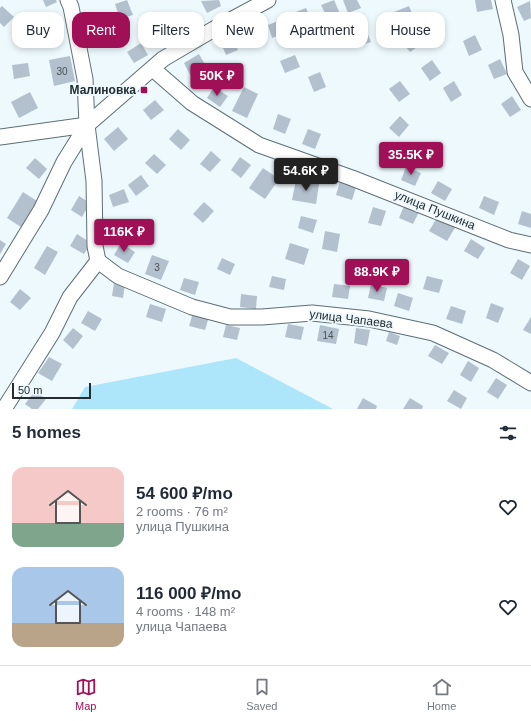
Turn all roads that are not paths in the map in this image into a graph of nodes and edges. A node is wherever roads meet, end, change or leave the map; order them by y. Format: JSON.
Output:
{"nodes":[{"id":1,"x":68,"y":0,"type":"edge"},
{"id":2,"x":268,"y":0,"type":"edge"},
{"id":3,"x":503,"y":0,"type":"edge"},
{"id":4,"x":153,"y":68,"type":"junction"},
{"id":5,"x":531,"y":99,"type":"edge"},
{"id":6,"x":87,"y":125,"type":"junction"},
{"id":7,"x":0,"y":137,"type":"edge"},
{"id":8,"x":531,"y":245,"type":"edge"},
{"id":9,"x":98,"y":261,"type":"junction"},
{"id":10,"x":0,"y":277,"type":"edge"},
{"id":11,"x":531,"y":383,"type":"edge"},
{"id":12,"x":4,"y":409,"type":"edge"}],
"edges":[{"from":1,"to":6,"type":"street"},
{"from":2,"to":4,"type":"street"},
{"from":3,"to":5,"type":"street"},
{"from":4,"to":6,"type":"street"},
{"from":4,"to":8,"type":"street","name":"улица Пушкина"},
{"from":6,"to":7,"type":"street"},
{"from":6,"to":9,"type":"street"},
{"from":6,"to":10,"type":"street"},
{"from":9,"to":11,"type":"street","name":"улица Чапаева"},
{"from":9,"to":12,"type":"street"}]}
